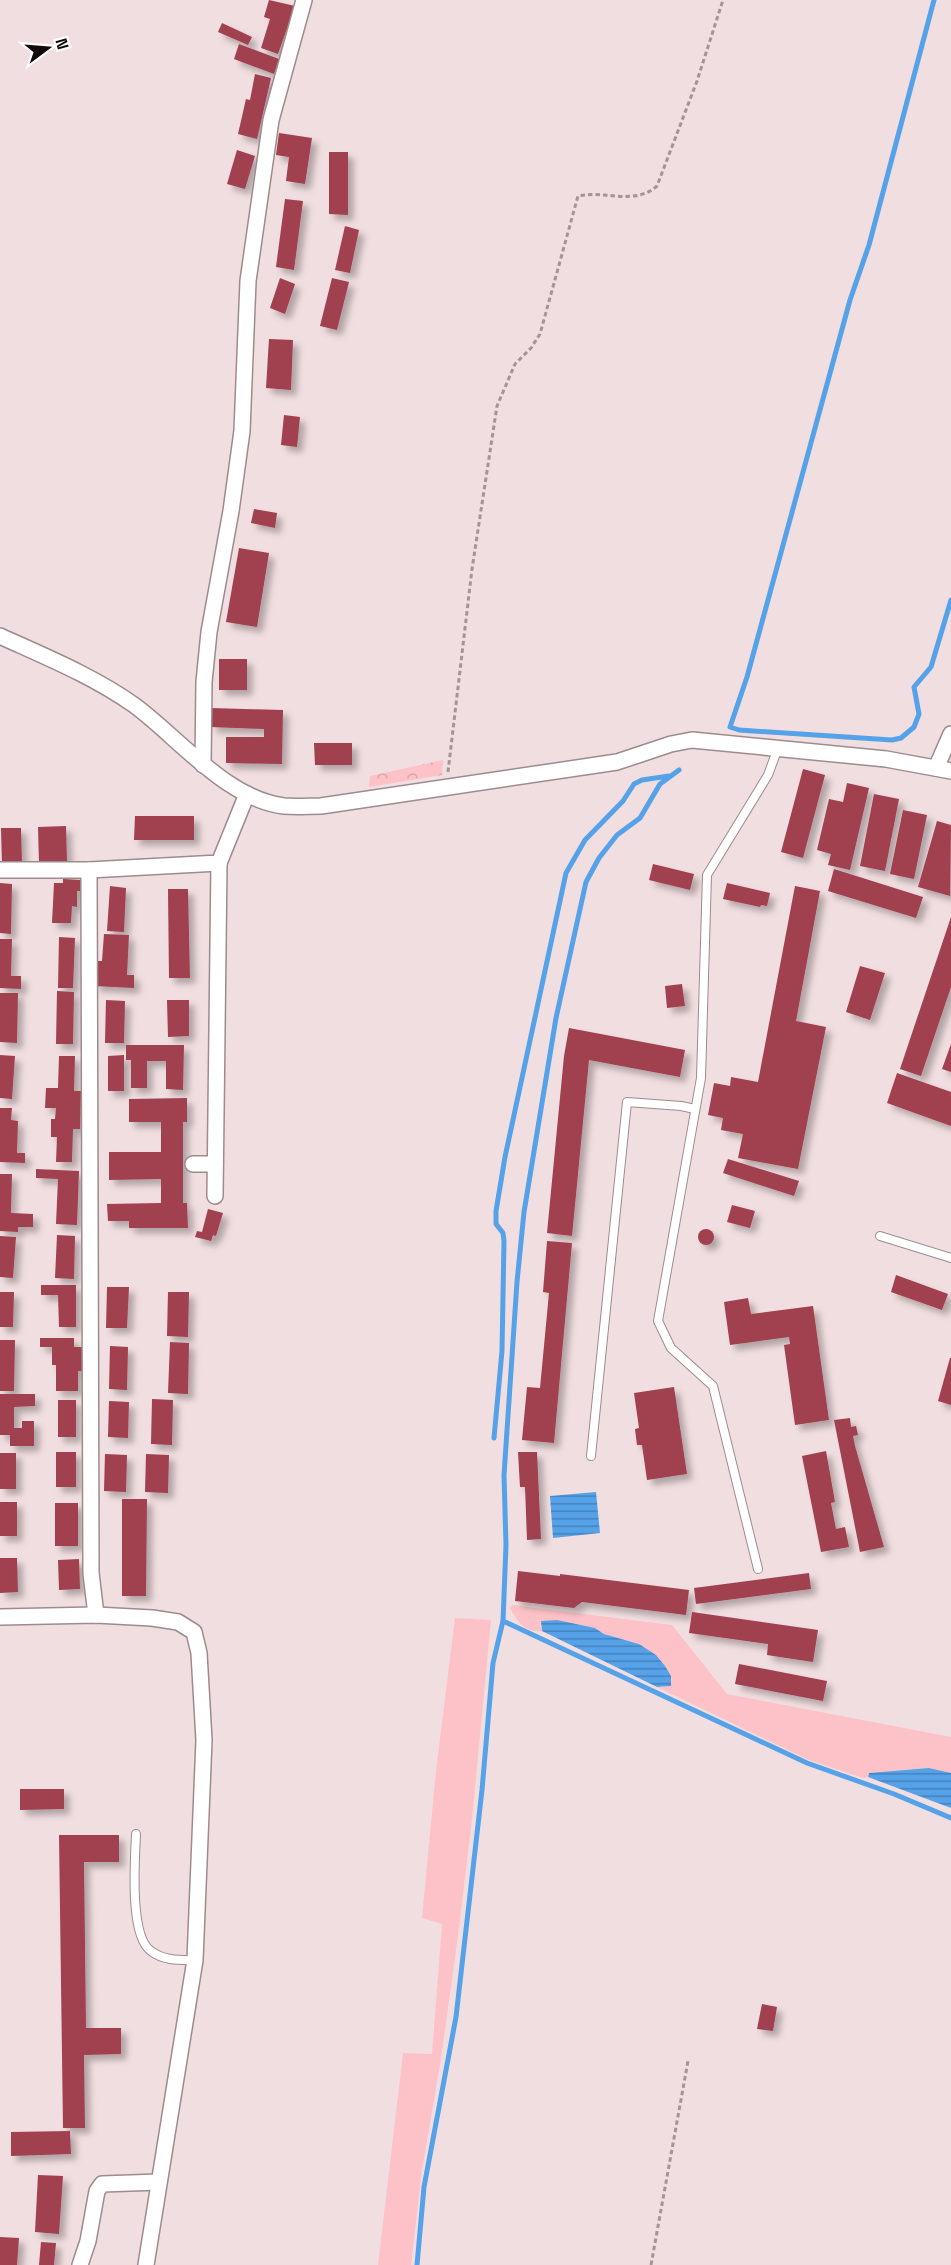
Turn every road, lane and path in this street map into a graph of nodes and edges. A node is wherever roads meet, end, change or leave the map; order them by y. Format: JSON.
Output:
{"nodes":[{"id":1,"x":304,"y":0,"type":"edge"},
{"id":2,"x":723,"y":0,"type":"edge"},
{"id":3,"x":0,"y":636,"type":"edge"},
{"id":4,"x":951,"y":734,"type":"edge"},
{"id":5,"x":778,"y":748,"type":"junction"},
{"id":6,"x":203,"y":765,"type":"junction"},
{"id":7,"x":944,"y":769,"type":"edge"},
{"id":8,"x":447,"y":788,"type":"junction"},
{"id":9,"x":247,"y":794,"type":"junction"},
{"id":10,"x":219,"y":863,"type":"junction"},
{"id":11,"x":0,"y":870,"type":"edge"},
{"id":12,"x":89,"y":870,"type":"junction"},
{"id":13,"x":695,"y":1109,"type":"junction"},
{"id":14,"x":193,"y":1164,"type":"dead end"},
{"id":15,"x":215,"y":1164,"type":"junction"},
{"id":16,"x":214,"y":1196,"type":"dead end"},
{"id":17,"x":880,"y":1236,"type":"dead end"},
{"id":18,"x":951,"y":1258,"type":"edge"},
{"id":19,"x":591,"y":1456,"type":"dead end"},
{"id":20,"x":758,"y":1569,"type":"dead end"},
{"id":21,"x":96,"y":1615,"type":"junction"},
{"id":22,"x":0,"y":1617,"type":"edge"},
{"id":23,"x":136,"y":1834,"type":"dead end"},
{"id":24,"x":195,"y":1960,"type":"junction"},
{"id":25,"x":688,"y":2061,"type":"dead end"},
{"id":26,"x":159,"y":2182,"type":"junction"},
{"id":27,"x":80,"y":2265,"type":"edge"},
{"id":28,"x":146,"y":2265,"type":"edge"},
{"id":29,"x":651,"y":2265,"type":"edge"}],
"edges":[{"from":1,"to":6,"type":"street"},
{"from":2,"to":8,"type":"path"},
{"from":3,"to":6,"type":"street"},
{"from":4,"to":7,"type":"street"},
{"from":5,"to":7,"type":"street"},
{"from":5,"to":8,"type":"street"},
{"from":5,"to":13,"type":"lane"},
{"from":6,"to":9,"type":"street"},
{"from":8,"to":9,"type":"street"},
{"from":9,"to":10,"type":"street"},
{"from":10,"to":12,"type":"street"},
{"from":10,"to":15,"type":"street"},
{"from":11,"to":12,"type":"street"},
{"from":12,"to":21,"type":"street"},
{"from":13,"to":19,"type":"lane"},
{"from":13,"to":20,"type":"lane"},
{"from":14,"to":15,"type":"street"},
{"from":15,"to":16,"type":"street"},
{"from":17,"to":18,"type":"lane"},
{"from":21,"to":22,"type":"street"},
{"from":21,"to":24,"type":"street"},
{"from":23,"to":24,"type":"lane"},
{"from":24,"to":26,"type":"street"},
{"from":25,"to":29,"type":"path"},
{"from":26,"to":27,"type":"street"},
{"from":26,"to":28,"type":"street"}]}
